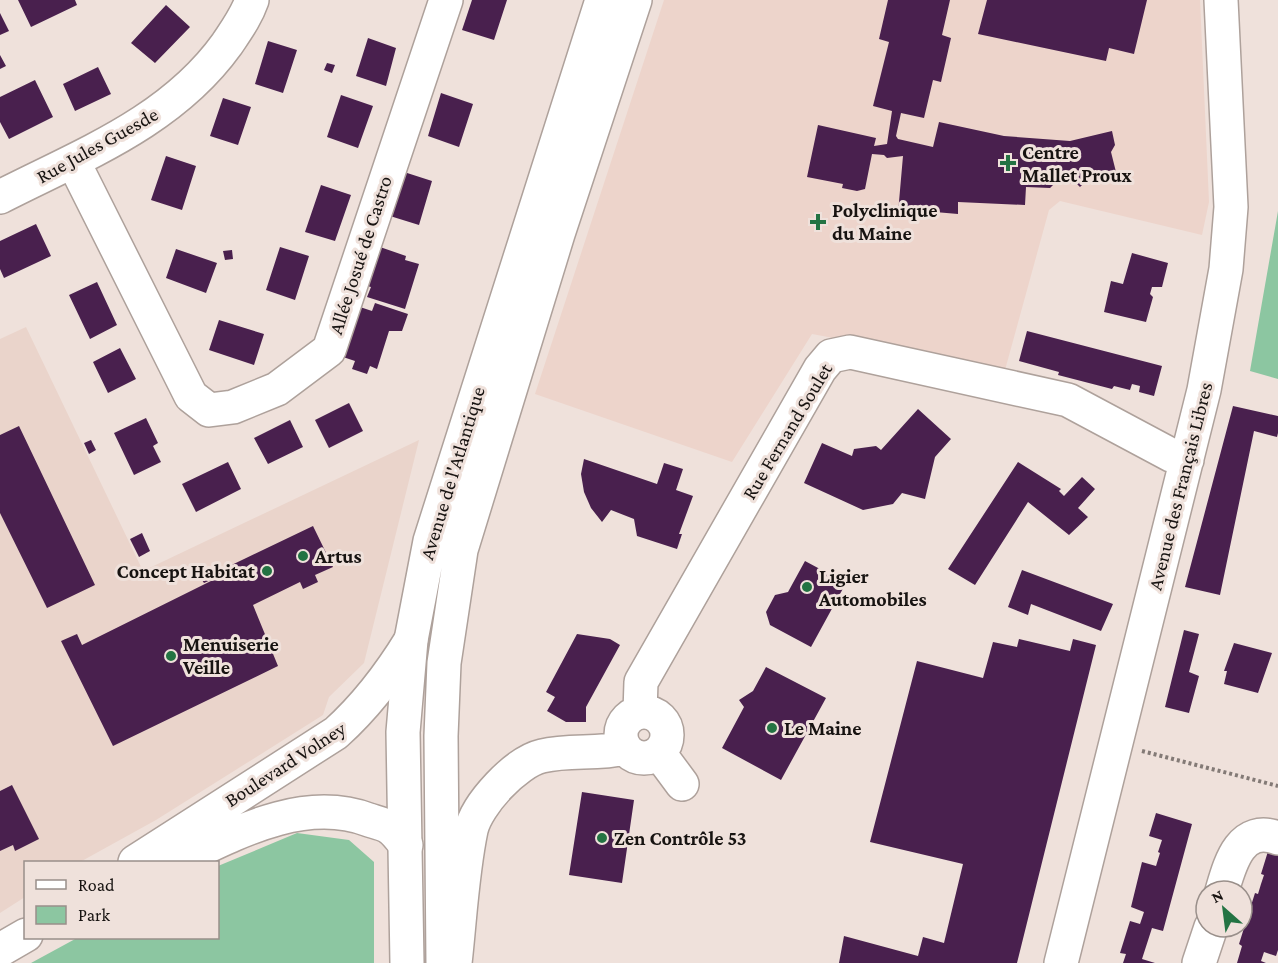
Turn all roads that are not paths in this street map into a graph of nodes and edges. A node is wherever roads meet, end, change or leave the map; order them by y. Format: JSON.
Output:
{"nodes":[{"id":1,"x":252,"y":0,"type":"edge"},
{"id":2,"x":446,"y":0,"type":"edge"},
{"id":3,"x":602,"y":0,"type":"edge"},
{"id":4,"x":635,"y":0,"type":"edge"},
{"id":5,"x":1221,"y":0,"type":"edge"},
{"id":6,"x":74,"y":163,"type":"junction"},
{"id":7,"x":0,"y":197,"type":"edge"},
{"id":8,"x":1187,"y":460,"type":"junction"},
{"id":9,"x":411,"y":640,"type":"junction"},
{"id":10,"x":640,"y":712,"type":"junction"},
{"id":11,"x":624,"y":748,"type":"junction"},
{"id":12,"x":659,"y":753,"type":"junction"},
{"id":13,"x":682,"y":784,"type":"dead end"},
{"id":14,"x":1278,"y":838,"type":"edge"},
{"id":15,"x":406,"y":845,"type":"junction"},
{"id":16,"x":137,"y":861,"type":"edge"},
{"id":17,"x":177,"y":861,"type":"edge"},
{"id":18,"x":1226,"y":879,"type":"edge"},
{"id":19,"x":24,"y":936,"type":"edge"},
{"id":20,"x":1207,"y":939,"type":"edge"},
{"id":21,"x":0,"y":950,"type":"edge"},
{"id":22,"x":407,"y":963,"type":"edge"},
{"id":23,"x":443,"y":963,"type":"edge"},
{"id":24,"x":455,"y":963,"type":"edge"},
{"id":25,"x":1061,"y":963,"type":"edge"},
{"id":26,"x":1199,"y":963,"type":"edge"}],
"edges":[{"from":1,"to":6,"type":"street","name":"Rue Jules Guesde"},
{"from":2,"to":6,"type":"street","name":"Allée Josué de Castro"},
{"from":3,"to":9,"type":"street","name":"Avenue de l'Atlantique"},
{"from":4,"to":23,"type":"street","name":"Avenue de l'Atlantique"},
{"from":5,"to":8,"type":"street","name":"Avenue des Français Libres"},
{"from":6,"to":7,"type":"street","name":"Rue Jules Guesde"},
{"from":8,"to":10,"type":"street","name":"Rue Fernand Soulet"},
{"from":8,"to":25,"type":"street","name":"Avenue des Français Libres"},
{"from":9,"to":15,"type":"street","name":"Avenue de l'Atlantique"},
{"from":9,"to":16,"type":"street","name":"Boulevard Volney"},
{"from":10,"to":11,"type":"street"},
{"from":10,"to":12,"type":"street"},
{"from":11,"to":12,"type":"street"},
{"from":11,"to":24,"type":"street"},
{"from":12,"to":13,"type":"street"},
{"from":14,"to":18,"type":"street"},
{"from":15,"to":17,"type":"street","name":"Boulevard Volney"},
{"from":15,"to":22,"type":"street","name":"Avenue de l'Atlantique"},
{"from":19,"to":21,"type":"street"},
{"from":20,"to":26,"type":"street"}]}
